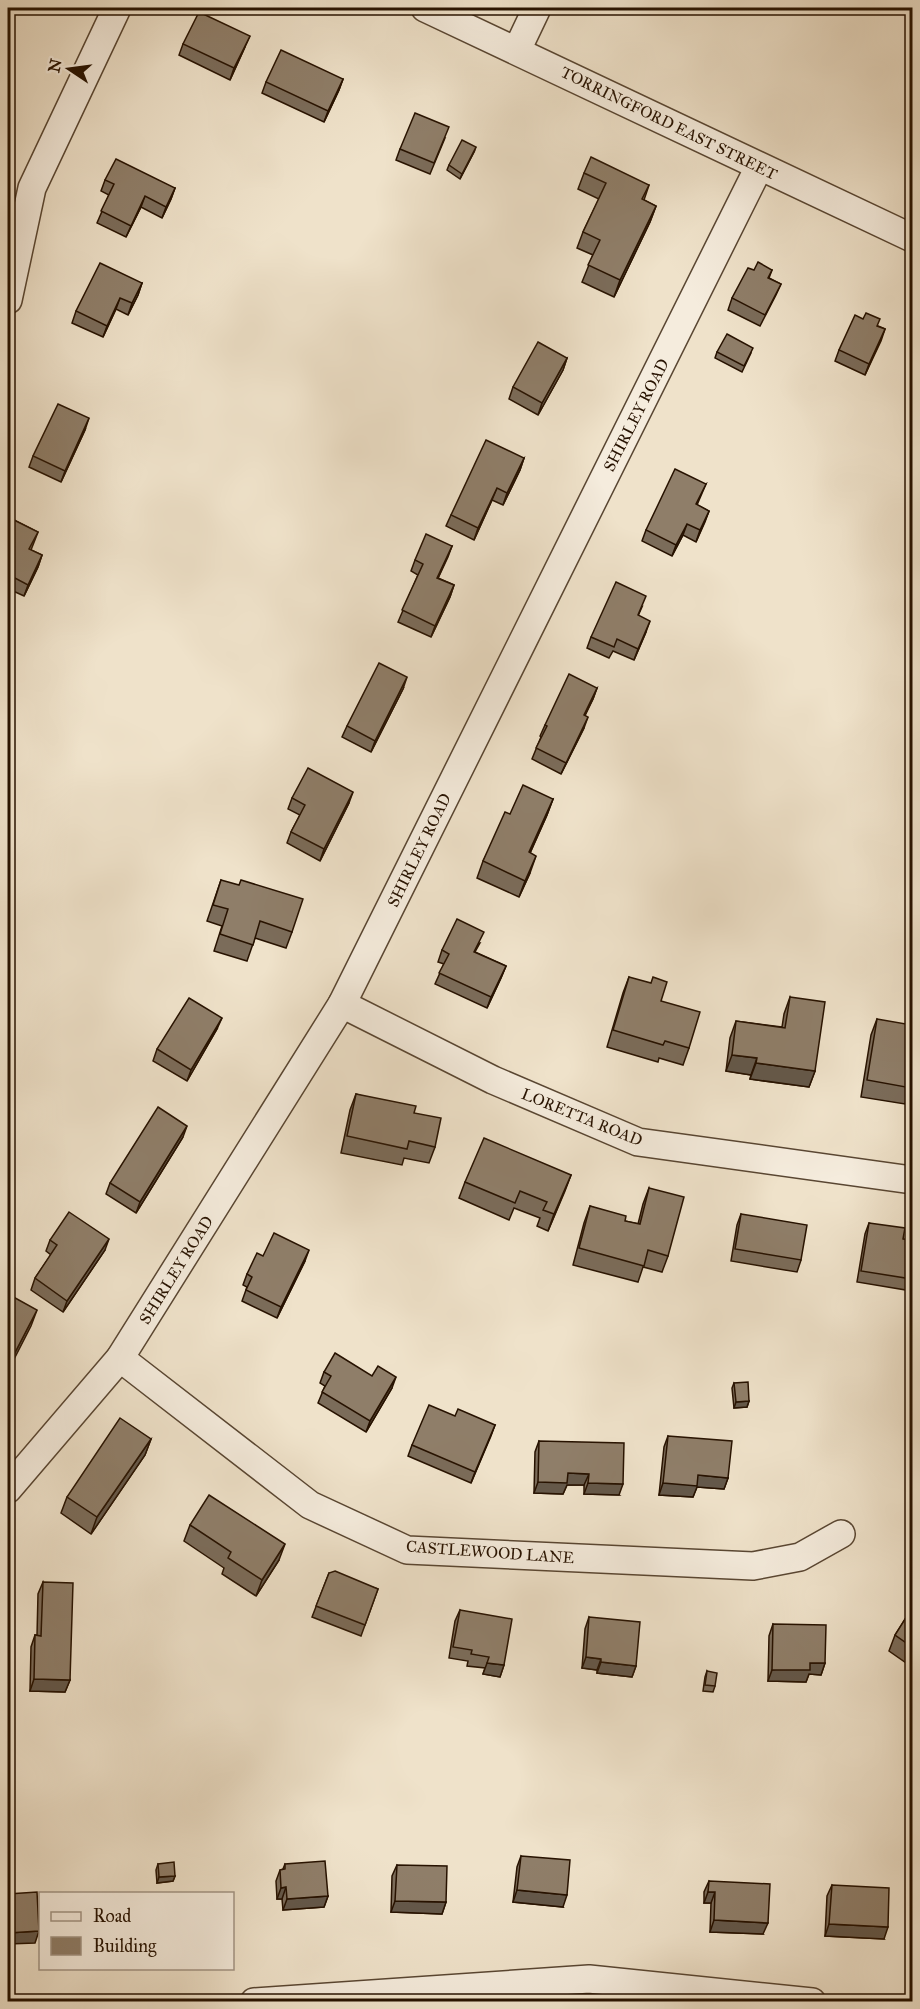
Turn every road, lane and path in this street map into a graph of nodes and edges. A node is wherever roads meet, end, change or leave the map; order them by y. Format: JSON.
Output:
{"nodes":[{"id":1,"x":117,"y":8,"type":"edge"},
{"id":2,"x":425,"y":8,"type":"edge"},
{"id":3,"x":537,"y":8,"type":"edge"},
{"id":4,"x":517,"y":50,"type":"junction"},
{"id":5,"x":759,"y":167,"type":"junction"},
{"id":6,"x":912,"y":238,"type":"edge"},
{"id":7,"x":8,"y":299,"type":"edge"},
{"id":8,"x":342,"y":1004,"type":"junction"},
{"id":9,"x":912,"y":1180,"type":"edge"},
{"id":10,"x":120,"y":1358,"type":"junction"},
{"id":11,"x":8,"y":1489,"type":"edge"},
{"id":12,"x":841,"y":1534,"type":"dead end"},
{"id":13,"x":254,"y":2001,"type":"edge"},
{"id":14,"x":812,"y":2001,"type":"edge"}],
"edges":[{"from":1,"to":7,"type":"street"},
{"from":2,"to":4,"type":"street","name":"TORRINGFORD EAST STREET"},
{"from":3,"to":4,"type":"street"},
{"from":4,"to":5,"type":"street","name":"TORRINGFORD EAST STREET"},
{"from":5,"to":6,"type":"street","name":"TORRINGFORD EAST STREET"},
{"from":5,"to":8,"type":"street","name":"SHIRLEY ROAD"},
{"from":8,"to":9,"type":"street","name":"LORETTA ROAD"},
{"from":8,"to":10,"type":"street","name":"SHIRLEY ROAD"},
{"from":10,"to":11,"type":"street","name":"SHIRLEY ROAD"},
{"from":10,"to":12,"type":"street","name":"CASTLEWOOD LANE"},
{"from":13,"to":14,"type":"street"}]}
